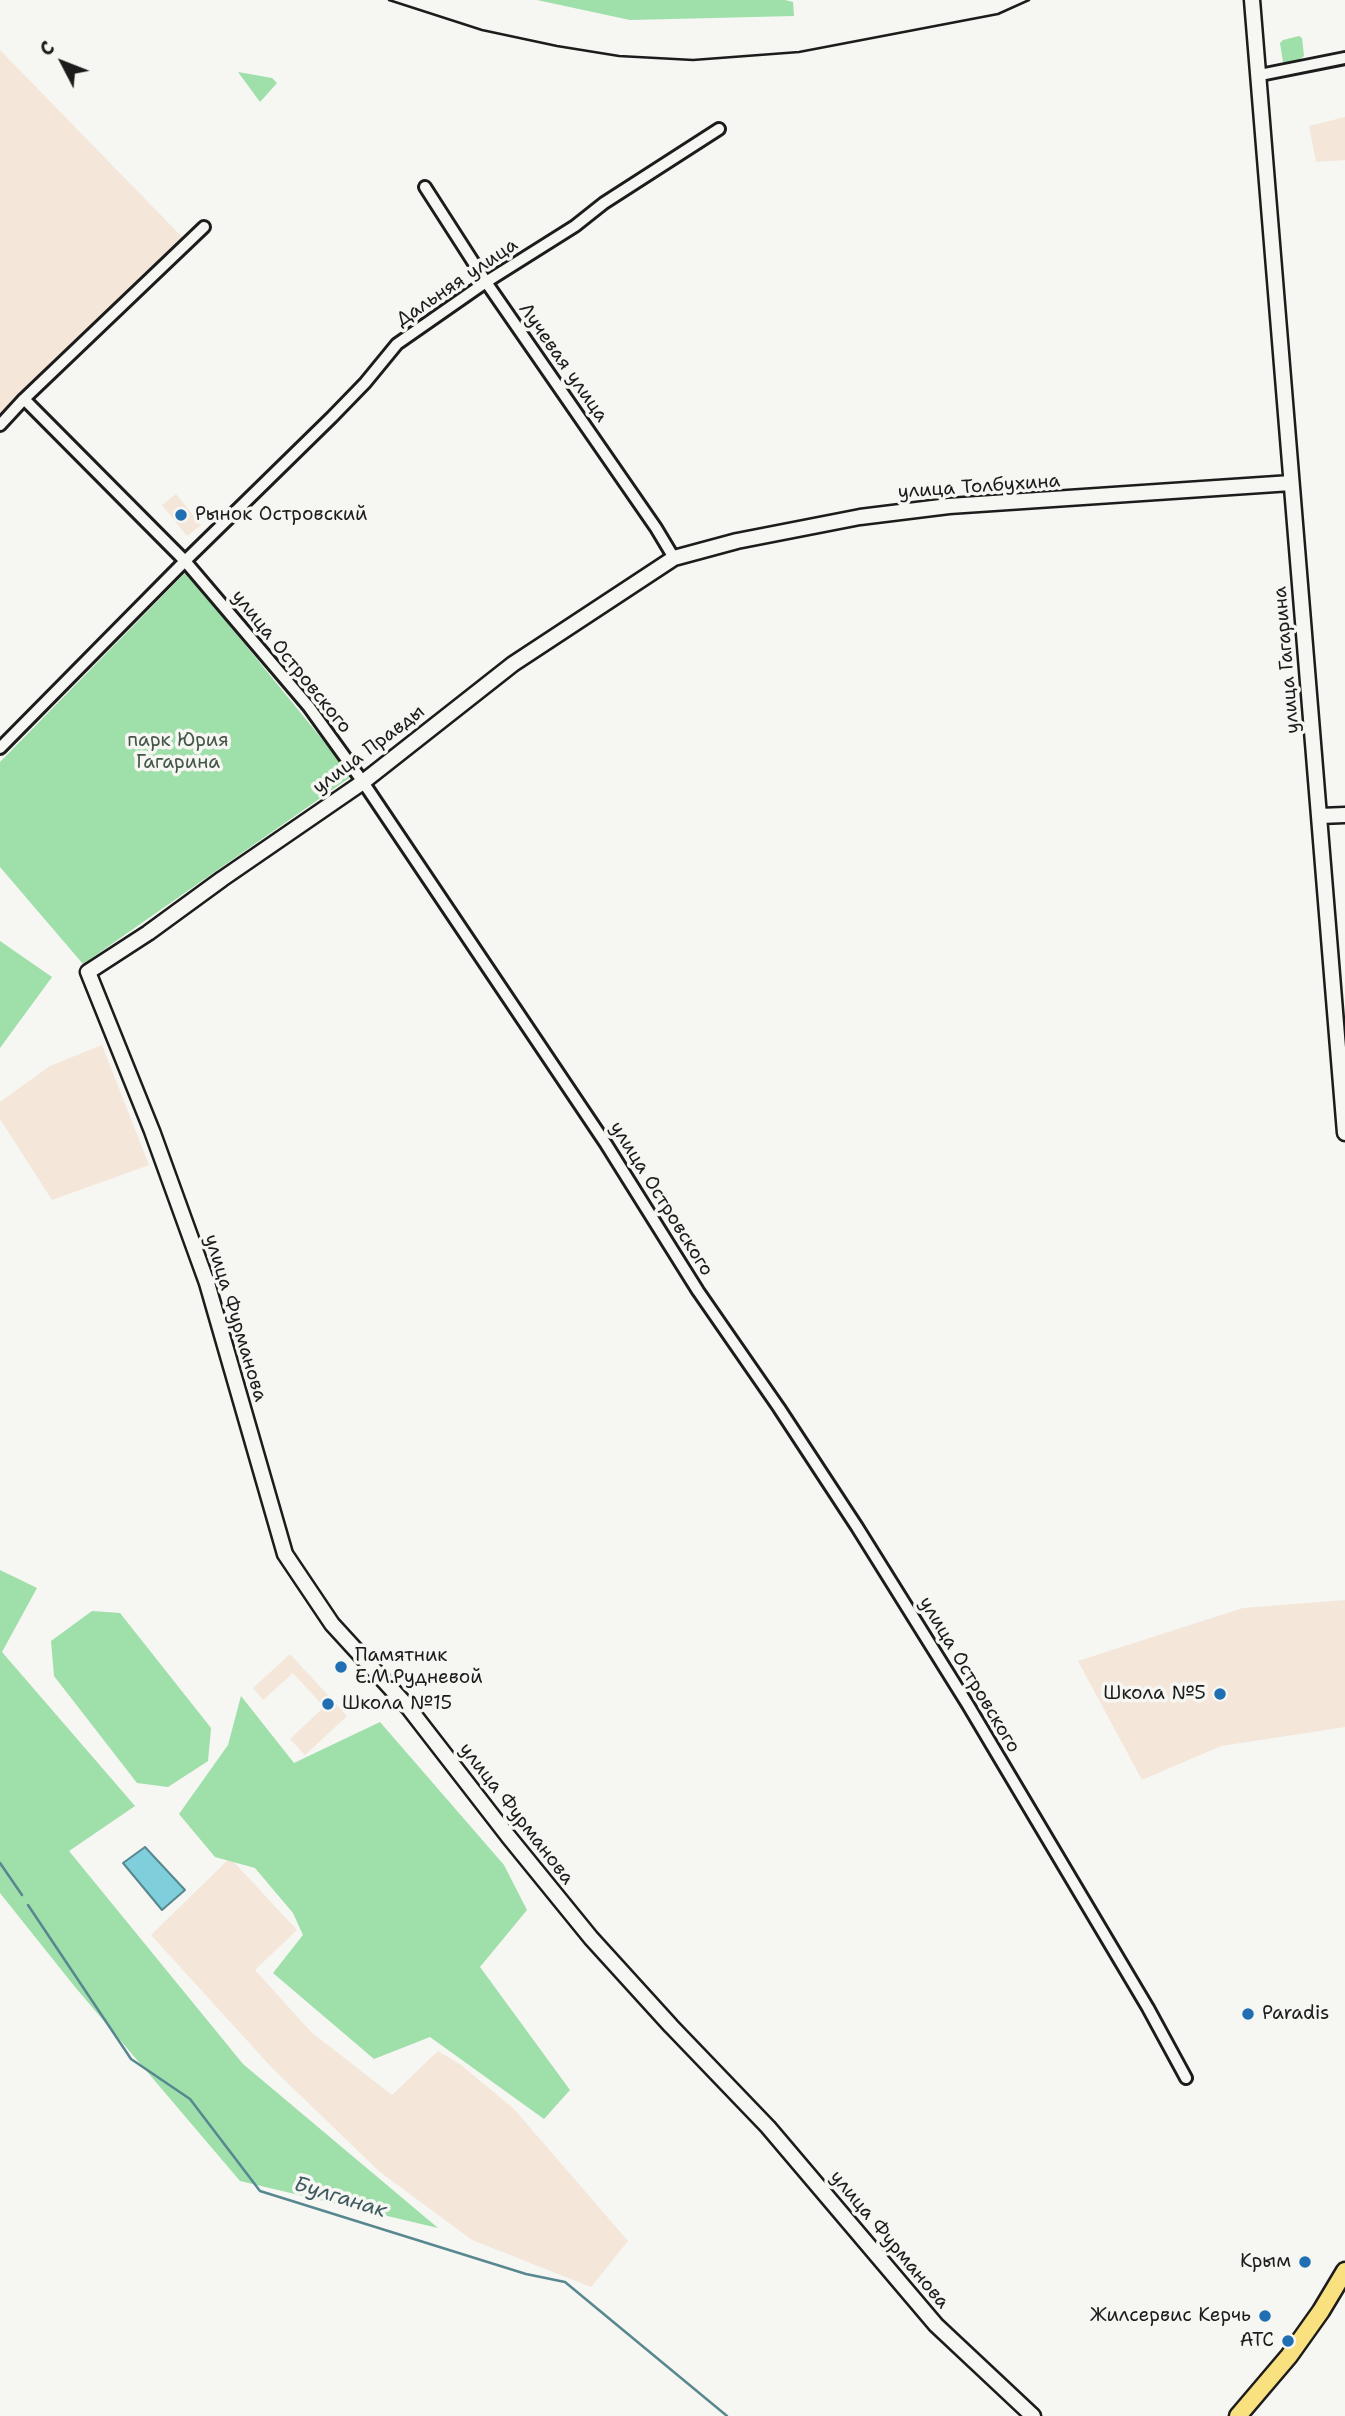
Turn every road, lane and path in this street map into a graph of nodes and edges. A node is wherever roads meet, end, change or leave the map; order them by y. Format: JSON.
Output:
{"nodes":[{"id":1,"x":1252,"y":0,"type":"edge"},
{"id":2,"x":1345,"y":58,"type":"edge"},
{"id":3,"x":1260,"y":75,"type":"junction"},
{"id":4,"x":719,"y":129,"type":"dead end"},
{"id":5,"x":425,"y":187,"type":"dead end"},
{"id":6,"x":204,"y":227,"type":"dead end"},
{"id":7,"x":486,"y":282,"type":"junction"},
{"id":8,"x":24,"y":399,"type":"junction"},
{"id":9,"x":0,"y":425,"type":"edge"},
{"id":10,"x":1291,"y":483,"type":"junction"},
{"id":11,"x":674,"y":558,"type":"junction"},
{"id":12,"x":185,"y":561,"type":"junction"},
{"id":13,"x":0,"y":748,"type":"edge"},
{"id":14,"x":363,"y":782,"type":"junction"},
{"id":15,"x":1345,"y":814,"type":"edge"},
{"id":16,"x":1321,"y":816,"type":"junction"},
{"id":17,"x":88,"y":972,"type":"joint"},
{"id":18,"x":1345,"y":1133,"type":"edge"},
{"id":19,"x":1186,"y":2078,"type":"dead end"},
{"id":20,"x":1345,"y":2271,"type":"edge"},
{"id":21,"x":1033,"y":2416,"type":"edge"},
{"id":22,"x":1238,"y":2416,"type":"edge"}],
"edges":[{"from":1,"to":3,"type":"main road","name":"улица Гагарина"},
{"from":2,"to":3,"type":"street"},
{"from":3,"to":10,"type":"main road","name":"улица Гагарина"},
{"from":4,"to":7,"type":"street","name":"Дальняя улица"},
{"from":5,"to":7,"type":"street","name":"Лучевая улица"},
{"from":6,"to":8,"type":"street"},
{"from":7,"to":11,"type":"street","name":"Лучевая улица"},
{"from":7,"to":12,"type":"street","name":"Дальняя улица"},
{"from":8,"to":9,"type":"street"},
{"from":8,"to":12,"type":"street","name":"улица Островского"},
{"from":10,"to":11,"type":"main road","name":"улица Толбухина"},
{"from":10,"to":16,"type":"main road","name":"улица Гагарина"},
{"from":11,"to":14,"type":"main road","name":"улица Правды"},
{"from":12,"to":13,"type":"street","name":"Дальняя улица"},
{"from":12,"to":14,"type":"street","name":"улица Островского"},
{"from":14,"to":17,"type":"main road","name":"улица Правды"},
{"from":14,"to":19,"type":"street","name":"улица Островского"},
{"from":15,"to":16,"type":"main road"},
{"from":16,"to":18,"type":"main road","name":"улица Гагарина"},
{"from":17,"to":21,"type":"main road","name":"улица Фурманова"},
{"from":20,"to":22,"type":"main road"}]}
